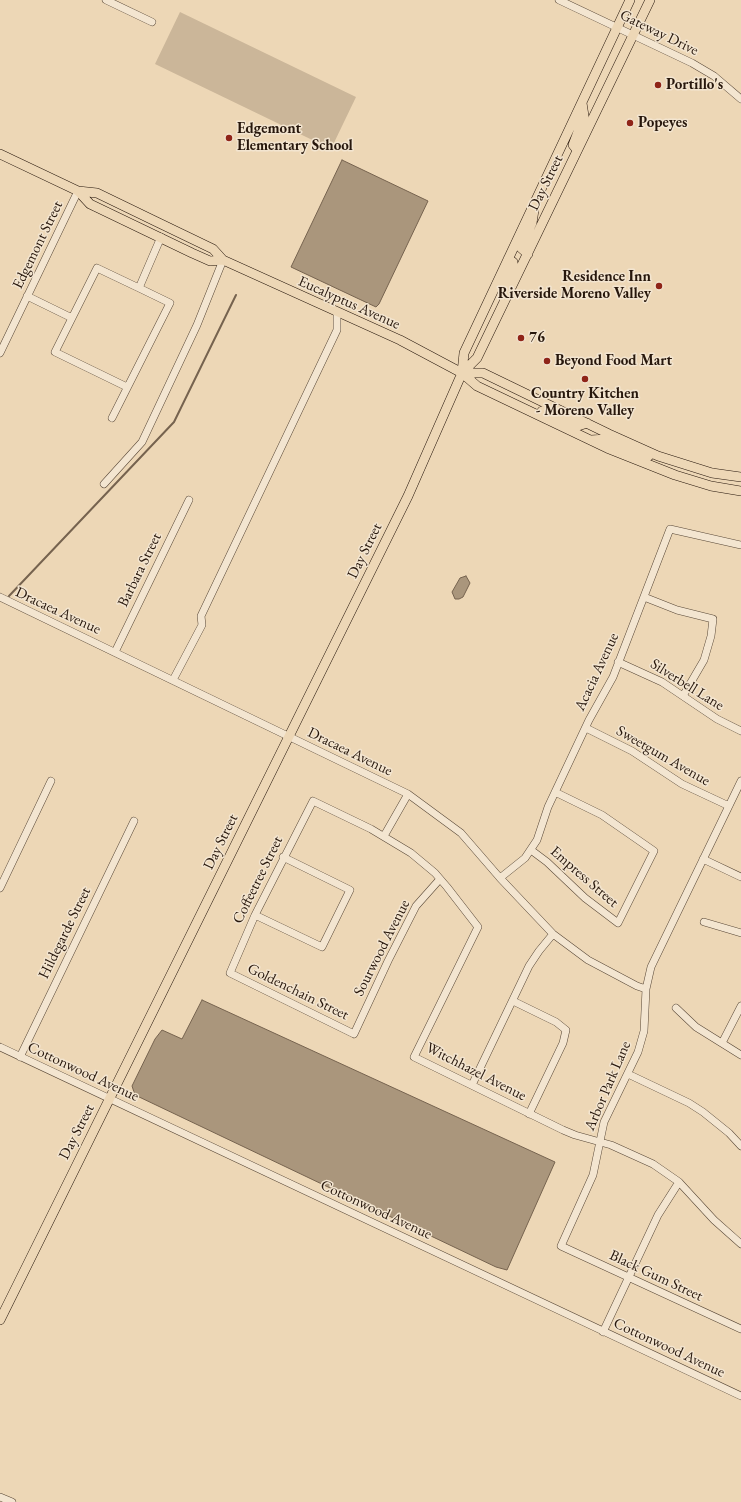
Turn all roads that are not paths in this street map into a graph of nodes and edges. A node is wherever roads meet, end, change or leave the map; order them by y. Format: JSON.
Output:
{"nodes":[{"id":1,"x":106,"y":0,"type":"edge"},
{"id":2,"x":559,"y":0,"type":"edge"},
{"id":3,"x":630,"y":0,"type":"edge"},
{"id":4,"x":650,"y":0,"type":"edge"},
{"id":5,"x":152,"y":22,"type":"dead end"},
{"id":6,"x":617,"y":27,"type":"junction"},
{"id":7,"x":633,"y":35,"type":"junction"},
{"id":8,"x":741,"y":99,"type":"edge"},
{"id":9,"x":582,"y":102,"type":"junction"},
{"id":10,"x":577,"y":150,"type":"junction"},
{"id":11,"x":0,"y":154,"type":"edge"},
{"id":12,"x":78,"y":191,"type":"junction"},
{"id":13,"x":536,"y":201,"type":"junction"},
{"id":14,"x":161,"y":237,"type":"junction"},
{"id":15,"x":528,"y":254,"type":"junction"},
{"id":16,"x":508,"y":259,"type":"junction"},
{"id":17,"x":223,"y":260,"type":"junction"},
{"id":18,"x":139,"y":288,"type":"junction"},
{"id":19,"x":27,"y":296,"type":"junction"},
{"id":20,"x":504,"y":304,"type":"junction"},
{"id":21,"x":338,"y":313,"type":"junction"},
{"id":22,"x":72,"y":318,"type":"junction"},
{"id":23,"x":0,"y":352,"type":"edge"},
{"id":24,"x":462,"y":373,"type":"junction"},
{"id":25,"x":127,"y":387,"type":"junction"},
{"id":26,"x":520,"y":406,"type":"junction"},
{"id":27,"x":112,"y":418,"type":"dead end"},
{"id":28,"x":587,"y":423,"type":"junction"},
{"id":29,"x":590,"y":440,"type":"junction"},
{"id":30,"x":658,"y":456,"type":"junction"},
{"id":31,"x":741,"y":477,"type":"edge"},
{"id":32,"x":104,"y":484,"type":"dead end"},
{"id":33,"x":741,"y":491,"type":"edge"},
{"id":34,"x":188,"y":500,"type":"dead end"},
{"id":35,"x":741,"y":545,"type":"edge"},
{"id":36,"x":644,"y":597,"type":"junction"},
{"id":37,"x":0,"y":598,"type":"edge"},
{"id":38,"x":115,"y":652,"type":"junction"},
{"id":39,"x":618,"y":662,"type":"junction"},
{"id":40,"x":173,"y":680,"type":"junction"},
{"id":41,"x":683,"y":696,"type":"junction"},
{"id":42,"x":586,"y":728,"type":"junction"},
{"id":43,"x":741,"y":732,"type":"edge"},
{"id":44,"x":289,"y":736,"type":"junction"},
{"id":45,"x":51,"y":781,"type":"dead end"},
{"id":46,"x":741,"y":781,"type":"edge"},
{"id":47,"x":555,"y":792,"type":"junction"},
{"id":48,"x":408,"y":794,"type":"junction"},
{"id":49,"x":313,"y":801,"type":"joint"},
{"id":50,"x":729,"y":806,"type":"junction"},
{"id":51,"x":134,"y":821,"type":"dead end"},
{"id":52,"x":384,"y":836,"type":"junction"},
{"id":53,"x":531,"y":850,"type":"junction"},
{"id":54,"x":283,"y":857,"type":"junction"},
{"id":55,"x":703,"y":859,"type":"junction"},
{"id":56,"x":741,"y":877,"type":"edge"},
{"id":57,"x":500,"y":878,"type":"junction"},
{"id":58,"x":440,"y":879,"type":"junction"},
{"id":59,"x":0,"y":888,"type":"edge"},
{"id":60,"x":255,"y":915,"type":"junction"},
{"id":61,"x":704,"y":922,"type":"dead end"},
{"id":62,"x":741,"y":933,"type":"edge"},
{"id":63,"x":553,"y":934,"type":"junction"},
{"id":64,"x":230,"y":973,"type":"joint"},
{"id":65,"x":646,"y":989,"type":"junction"},
{"id":66,"x":512,"y":1001,"type":"junction"},
{"id":67,"x":741,"y":1006,"type":"edge"},
{"id":68,"x":676,"y":1008,"type":"dead end"},
{"id":69,"x":354,"y":1034,"type":"joint"},
{"id":70,"x":722,"y":1043,"type":"junction"},
{"id":71,"x":0,"y":1047,"type":"edge"},
{"id":72,"x":741,"y":1055,"type":"edge"},
{"id":73,"x":20,"y":1057,"type":"junction"},
{"id":74,"x":628,"y":1074,"type":"junction"},
{"id":75,"x":472,"y":1085,"type":"junction"},
{"id":76,"x":109,"y":1100,"type":"junction"},
{"id":77,"x":529,"y":1114,"type":"junction"},
{"id":78,"x":599,"y":1142,"type":"junction"},
{"id":79,"x":740,"y":1142,"type":"edge"},
{"id":80,"x":679,"y":1182,"type":"junction"},
{"id":81,"x":741,"y":1244,"type":"edge"},
{"id":82,"x":561,"y":1246,"type":"joint"},
{"id":83,"x":629,"y":1278,"type":"junction"},
{"id":84,"x":0,"y":1320,"type":"edge"},
{"id":85,"x":741,"y":1329,"type":"edge"},
{"id":86,"x":603,"y":1332,"type":"junction"},
{"id":87,"x":741,"y":1396,"type":"edge"},
{"id":88,"x":0,"y":1497,"type":"edge"},
{"id":89,"x":12,"y":1502,"type":"edge"}],
"edges":[{"from":1,"to":5,"type":"street"},
{"from":2,"to":6,"type":"street","name":"Gateway Drive"},
{"from":3,"to":6,"type":"main road","name":"Day Street"},
{"from":4,"to":7,"type":"main road","name":"Day Street"},
{"from":6,"to":7,"type":"street","name":"Gateway Drive"},
{"from":6,"to":9,"type":"main road","name":"Day Street"},
{"from":7,"to":8,"type":"street","name":"Gateway Drive"},
{"from":7,"to":10,"type":"main road","name":"Day Street"},
{"from":9,"to":10,"type":"main road"},
{"from":9,"to":13,"type":"main road","name":"Day Street"},
{"from":10,"to":15,"type":"main road","name":"Day Street"},
{"from":11,"to":12,"type":"main road","name":"Eucalyptus Avenue"},
{"from":12,"to":14,"type":"main road","name":"Eucalyptus Avenue"},
{"from":12,"to":17,"type":"main road","name":"Eucalyptus Avenue"},
{"from":12,"to":19,"type":"street","name":"Edgemont Street"},
{"from":13,"to":15,"type":"main road"},
{"from":13,"to":16,"type":"main road","name":"Day Street"},
{"from":14,"to":17,"type":"main road","name":"Eucalyptus Avenue"},
{"from":14,"to":18,"type":"street"},
{"from":15,"to":20,"type":"main road","name":"Day Street"},
{"from":16,"to":20,"type":"main road"},
{"from":16,"to":24,"type":"main road","name":"Day Street"},
{"from":17,"to":21,"type":"main road","name":"Eucalyptus Avenue"},
{"from":17,"to":32,"type":"street"},
{"from":18,"to":22,"type":"street"},
{"from":18,"to":25,"type":"street"},
{"from":19,"to":22,"type":"street"},
{"from":19,"to":23,"type":"street","name":"Edgemont Street"},
{"from":20,"to":24,"type":"main road","name":"Day Street"},
{"from":21,"to":24,"type":"main road","name":"Eucalyptus Avenue"},
{"from":21,"to":40,"type":"street"},
{"from":22,"to":25,"type":"street"},
{"from":24,"to":26,"type":"main road","name":"Eucalyptus Avenue"},
{"from":24,"to":28,"type":"main road","name":"Eucalyptus Avenue"},
{"from":24,"to":44,"type":"main road","name":"Day Street"},
{"from":25,"to":27,"type":"street"},
{"from":26,"to":28,"type":"main road"},
{"from":26,"to":29,"type":"main road","name":"Eucalyptus Avenue"},
{"from":28,"to":30,"type":"main road","name":"Eucalyptus Avenue"},
{"from":29,"to":30,"type":"main road"},
{"from":29,"to":33,"type":"main road","name":"Eucalyptus Avenue"},
{"from":30,"to":31,"type":"main road","name":"Eucalyptus Avenue"},
{"from":34,"to":38,"type":"street","name":"Barbara Street"},
{"from":35,"to":36,"type":"street","name":"Acacia Avenue"},
{"from":36,"to":39,"type":"street","name":"Acacia Avenue"},
{"from":36,"to":41,"type":"street"},
{"from":37,"to":38,"type":"street","name":"Dracaea Avenue"},
{"from":38,"to":40,"type":"street","name":"Dracaea Avenue"},
{"from":39,"to":41,"type":"street","name":"Silverbell Lane"},
{"from":39,"to":42,"type":"street","name":"Acacia Avenue"},
{"from":40,"to":44,"type":"street","name":"Dracaea Avenue"},
{"from":41,"to":43,"type":"street","name":"Silverbell Lane"},
{"from":42,"to":47,"type":"street","name":"Acacia Avenue"},
{"from":42,"to":50,"type":"street","name":"Sweetgum Avenue"},
{"from":44,"to":48,"type":"street","name":"Dracaea Avenue"},
{"from":44,"to":76,"type":"main road","name":"Day Street"},
{"from":45,"to":59,"type":"street"},
{"from":46,"to":50,"type":"street","name":"Arbor Park Lane"},
{"from":47,"to":53,"type":"street","name":"Acacia Avenue"},
{"from":47,"to":53,"type":"street","name":"Empress Street"},
{"from":48,"to":52,"type":"street"},
{"from":48,"to":57,"type":"street","name":"Dracaea Avenue"},
{"from":49,"to":52,"type":"street","name":"Witchhazel Avenue"},
{"from":49,"to":54,"type":"street","name":"Coffeetree Street"},
{"from":50,"to":55,"type":"street","name":"Arbor Park Lane"},
{"from":51,"to":73,"type":"street","name":"Hildegarde Street"},
{"from":52,"to":58,"type":"street","name":"Witchhazel Avenue"},
{"from":53,"to":57,"type":"street","name":"Acacia Avenue"},
{"from":54,"to":60,"type":"street","name":"Coffeetree Street"},
{"from":54,"to":60,"type":"street"},
{"from":55,"to":56,"type":"street"},
{"from":55,"to":65,"type":"street","name":"Arbor Park Lane"},
{"from":57,"to":63,"type":"street","name":"Dracaea Avenue"},
{"from":58,"to":69,"type":"street","name":"Sourwood Avenue"},
{"from":58,"to":75,"type":"street","name":"Witchhazel Avenue"},
{"from":60,"to":64,"type":"street","name":"Coffeetree Street"},
{"from":61,"to":62,"type":"street"},
{"from":63,"to":65,"type":"street","name":"Dracaea Avenue"},
{"from":63,"to":66,"type":"street"},
{"from":64,"to":69,"type":"street","name":"Goldenchain Street"},
{"from":65,"to":74,"type":"street","name":"Arbor Park Lane"},
{"from":66,"to":75,"type":"street"},
{"from":66,"to":77,"type":"street"},
{"from":67,"to":70,"type":"street"},
{"from":68,"to":70,"type":"street"},
{"from":70,"to":72,"type":"street"},
{"from":71,"to":73,"type":"street","name":"Cottonwood Avenue"},
{"from":73,"to":76,"type":"street","name":"Cottonwood Avenue"},
{"from":74,"to":78,"type":"street","name":"Arbor Park Lane"},
{"from":74,"to":79,"type":"street"},
{"from":75,"to":77,"type":"street","name":"Witchhazel Avenue"},
{"from":76,"to":84,"type":"main road","name":"Day Street"},
{"from":76,"to":86,"type":"street","name":"Cottonwood Avenue"},
{"from":77,"to":78,"type":"street","name":"Witchhazel Avenue"},
{"from":78,"to":80,"type":"street","name":"Witchhazel Avenue"},
{"from":78,"to":82,"type":"street","name":"Arbor Park Lane"},
{"from":80,"to":81,"type":"street","name":"Witchhazel Avenue"},
{"from":80,"to":83,"type":"street"},
{"from":82,"to":83,"type":"street","name":"Black Gum Street"},
{"from":83,"to":85,"type":"street","name":"Black Gum Street"},
{"from":83,"to":86,"type":"street"},
{"from":86,"to":87,"type":"street","name":"Cottonwood Avenue"},
{"from":88,"to":89,"type":"street"}]}
